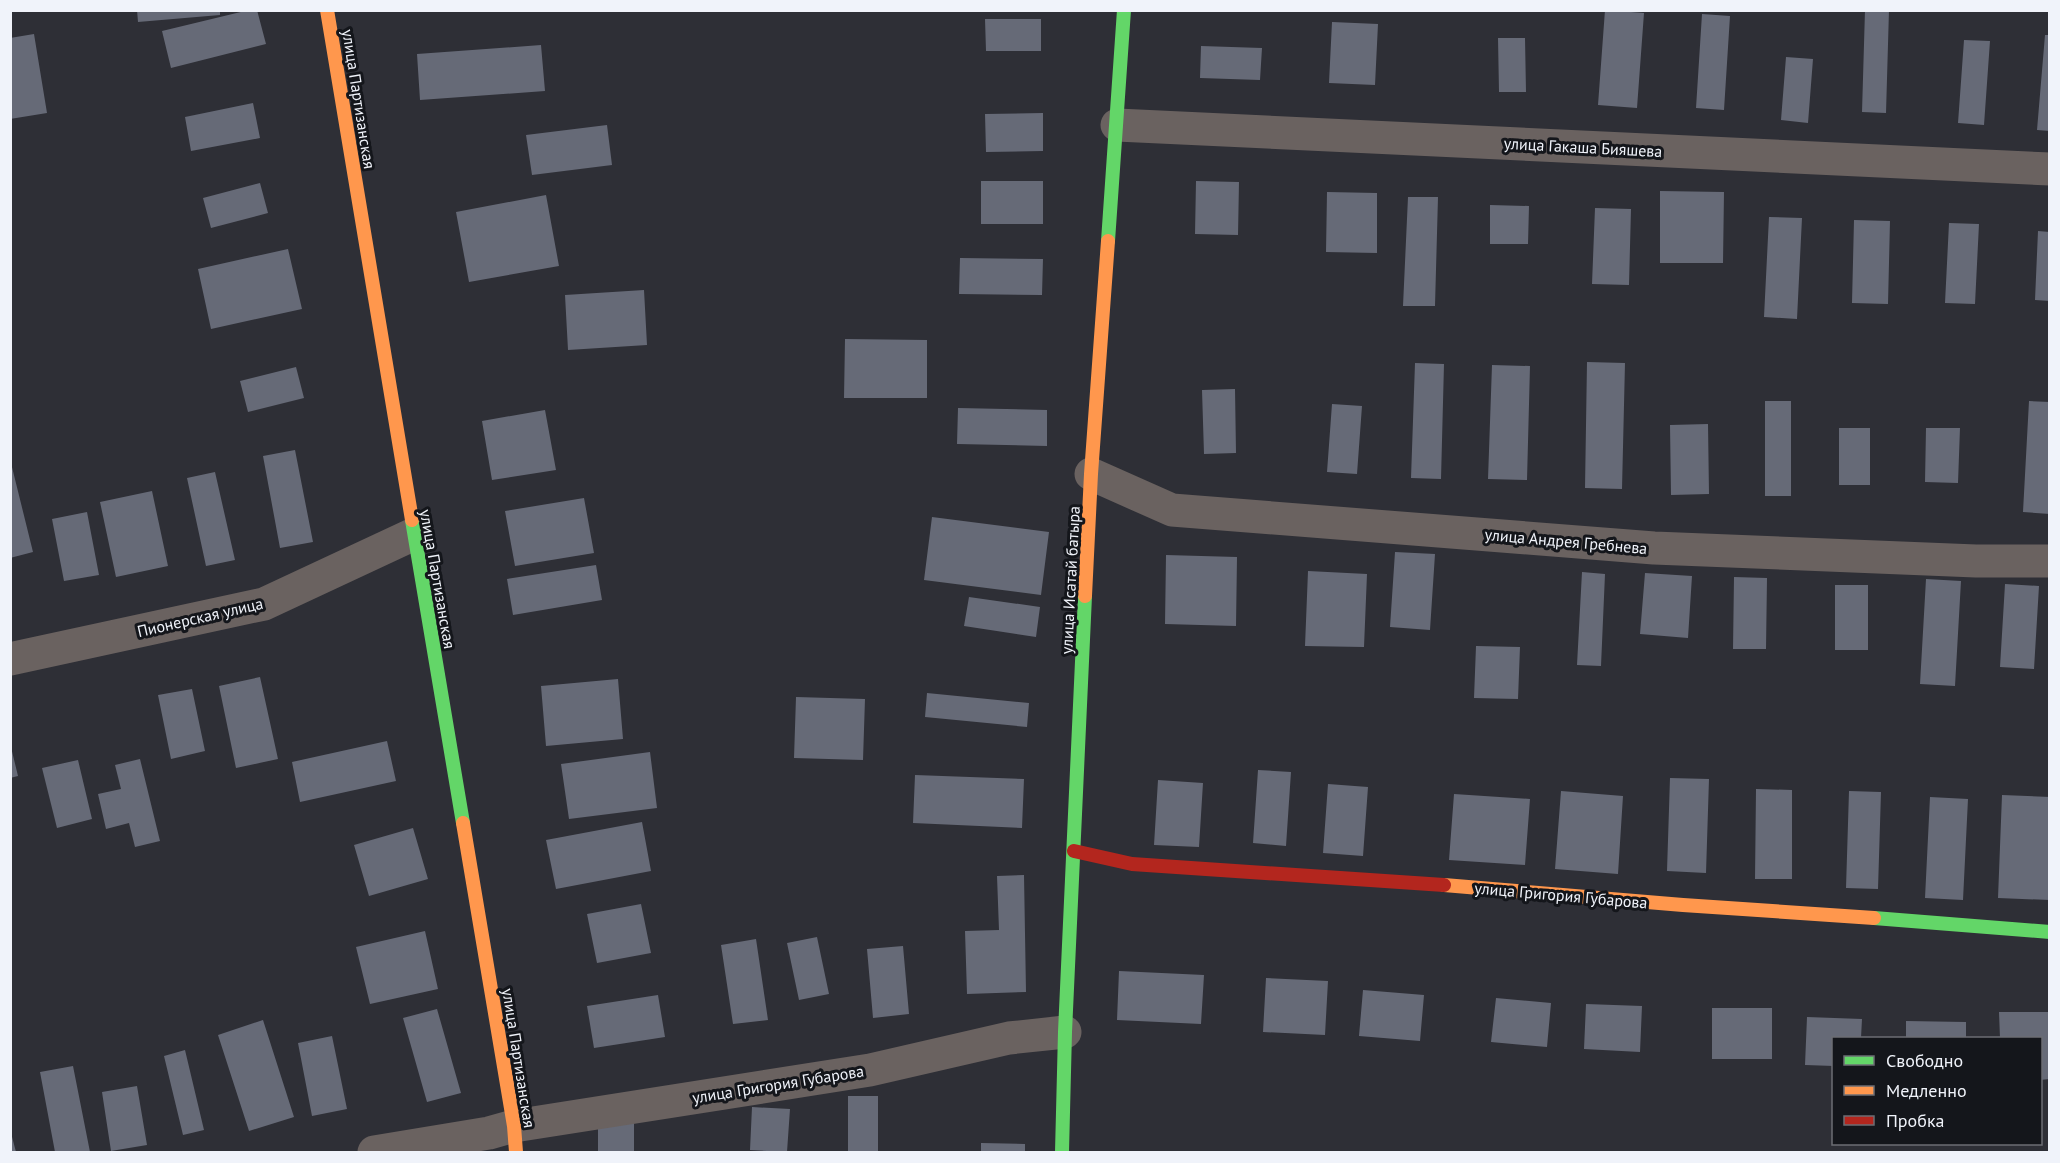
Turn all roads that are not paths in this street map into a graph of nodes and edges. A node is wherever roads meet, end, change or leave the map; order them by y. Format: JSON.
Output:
{"nodes":[{"id":1,"x":327,"y":10,"type":"edge"},
{"id":2,"x":1124,"y":10,"type":"edge"},
{"id":3,"x":1117,"y":125,"type":"junction"},
{"id":4,"x":2049,"y":170,"type":"edge"},
{"id":5,"x":1091,"y":474,"type":"junction"},
{"id":6,"x":414,"y":534,"type":"junction"},
{"id":7,"x":2049,"y":561,"type":"edge"},
{"id":8,"x":10,"y":659,"type":"edge"},
{"id":9,"x":1074,"y":851,"type":"junction"},
{"id":10,"x":2049,"y":932,"type":"edge"},
{"id":11,"x":1065,"y":1032,"type":"junction"},
{"id":12,"x":506,"y":1137,"type":"edge"},
{"id":13,"x":374,"y":1152,"type":"edge"},
{"id":14,"x":1062,"y":1152,"type":"edge"}],
"edges":[{"from":1,"to":6,"type":"street","name":"улица Партизанская"},
{"from":2,"to":3,"type":"street","name":"улица Исатай батыра"},
{"from":3,"to":4,"type":"street","name":"улица Гакаша Бияшева"},
{"from":3,"to":5,"type":"street","name":"улица Исатай батыра"},
{"from":5,"to":7,"type":"street","name":"улица Андрея Гребнева"},
{"from":5,"to":9,"type":"street","name":"улица Исатай батыра"},
{"from":6,"to":8,"type":"street","name":"Пионерская улица"},
{"from":6,"to":12,"type":"street","name":"улица Партизанская"},
{"from":9,"to":10,"type":"street","name":"улица Григория Губарова"},
{"from":9,"to":11,"type":"street","name":"улица Исатай батыра"},
{"from":11,"to":12,"type":"street","name":"улица Григория Губарова"},
{"from":11,"to":14,"type":"street","name":"улица Исатай батыра"},
{"from":12,"to":13,"type":"street","name":"улица Григория Губарова"}]}
